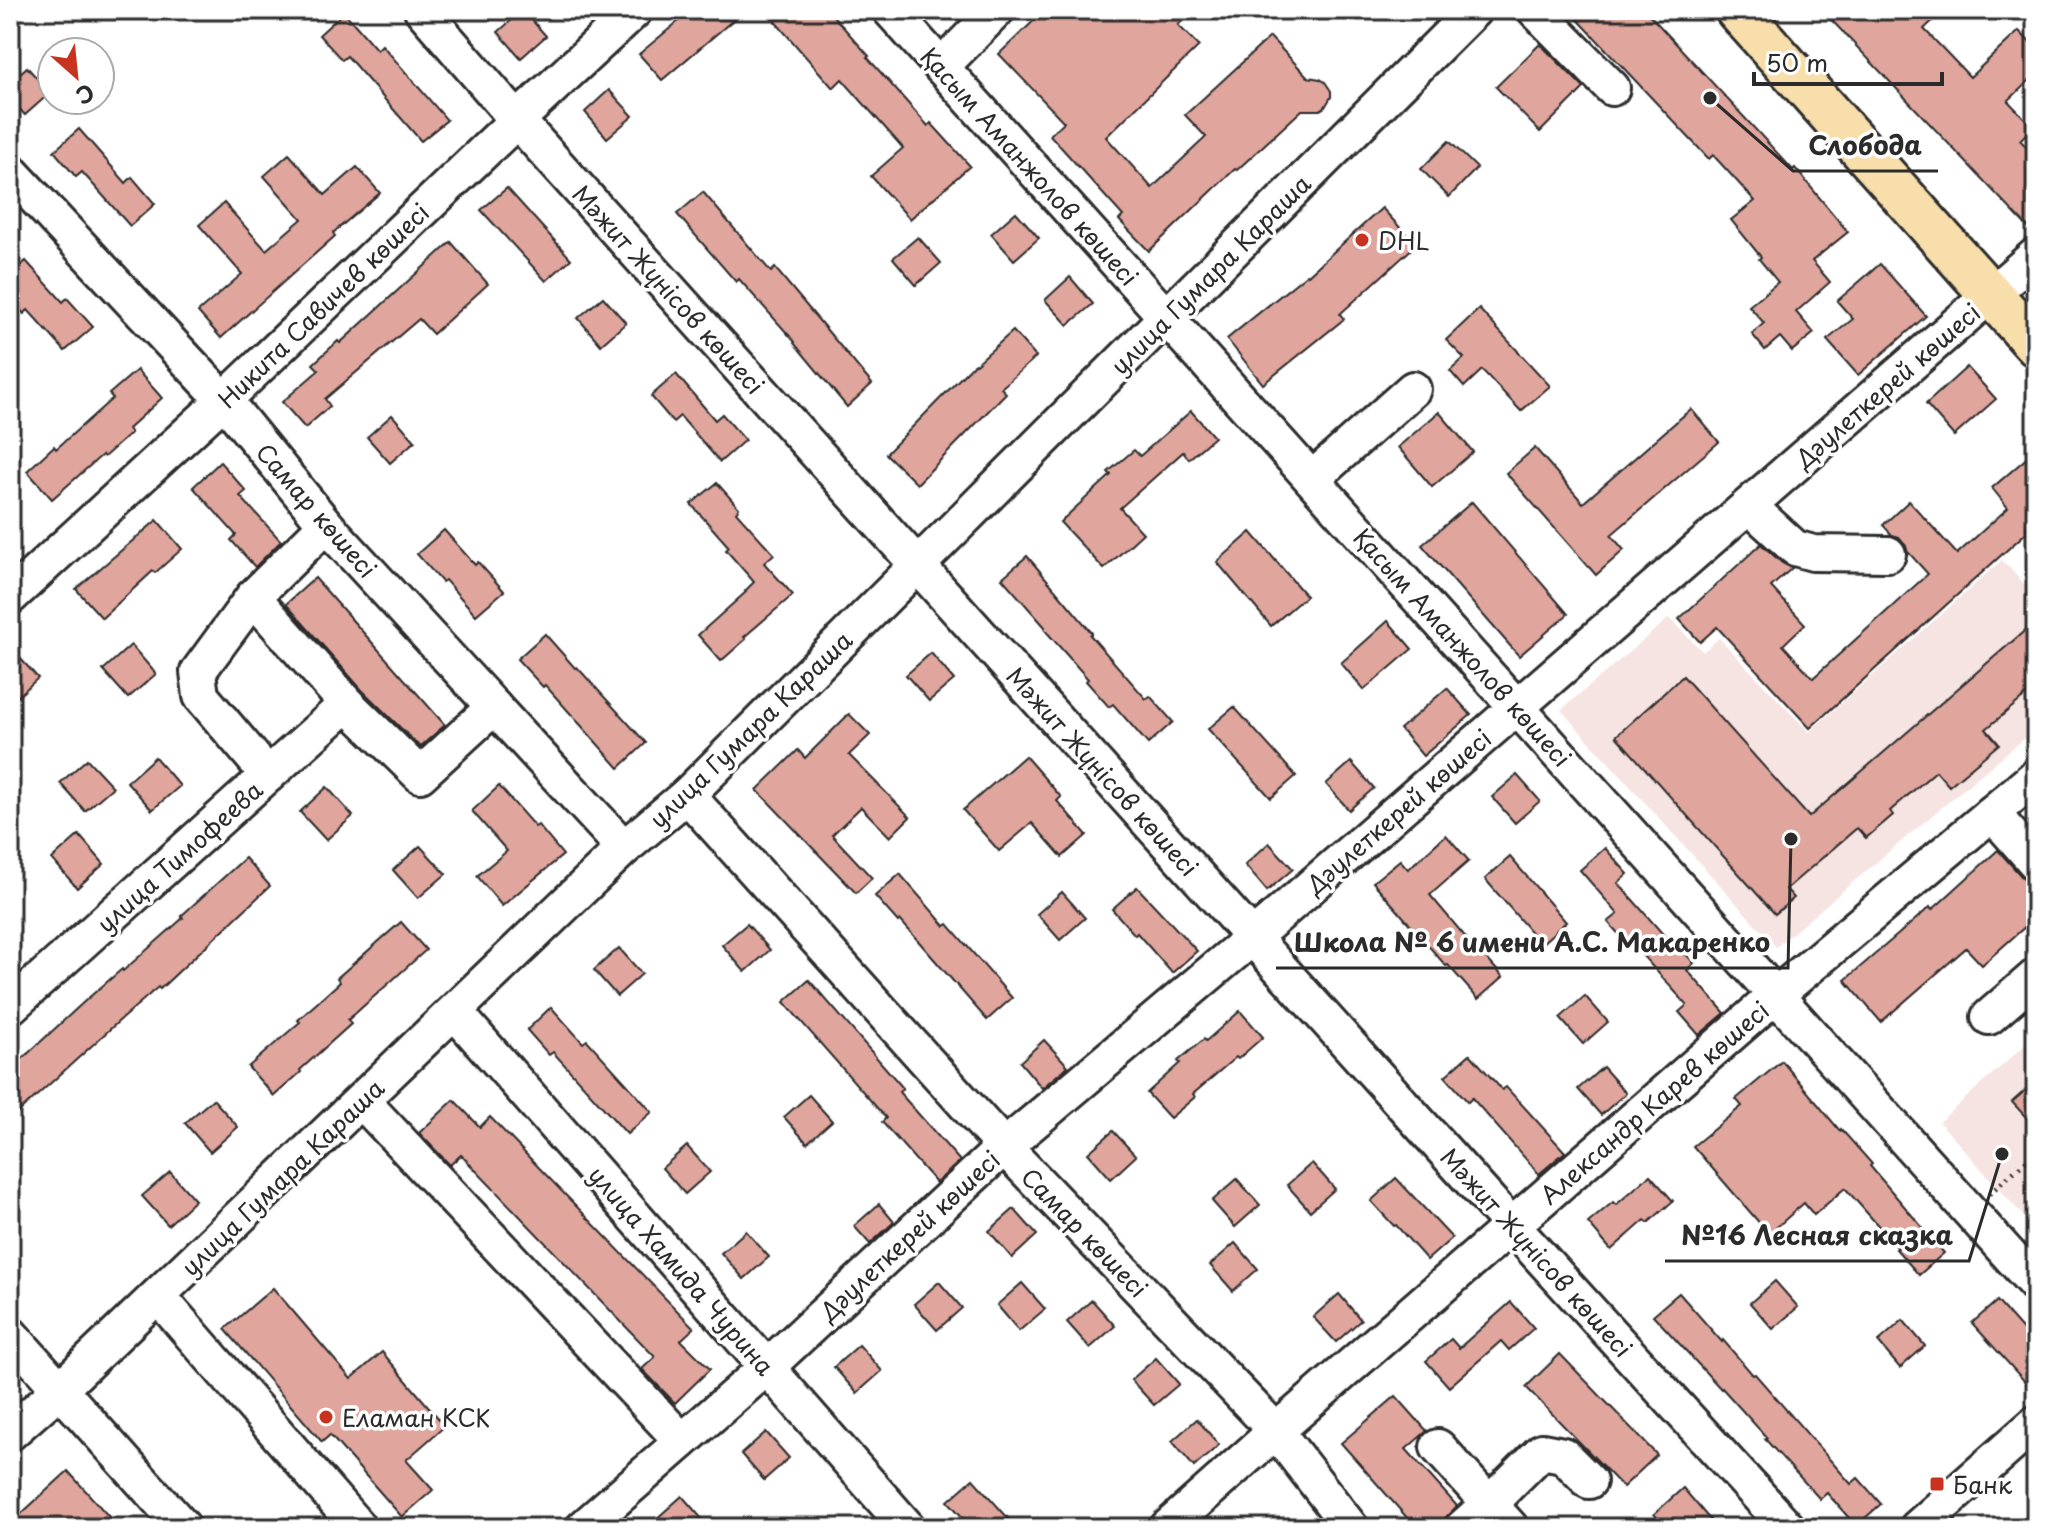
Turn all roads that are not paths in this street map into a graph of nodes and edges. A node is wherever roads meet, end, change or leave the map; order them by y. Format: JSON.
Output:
{"nodes":[{"id":1,"x":422,"y":10,"type":"edge"},
{"id":2,"x":635,"y":10,"type":"edge"},
{"id":3,"x":890,"y":10,"type":"edge"},
{"id":4,"x":997,"y":10,"type":"edge"},
{"id":5,"x":1474,"y":10,"type":"edge"},
{"id":6,"x":1535,"y":10,"type":"edge"},
{"id":7,"x":1737,"y":10,"type":"edge"},
{"id":8,"x":941,"y":67,"type":"junction"},
{"id":9,"x":1612,"y":88,"type":"dead end"},
{"id":10,"x":517,"y":120,"type":"junction"},
{"id":11,"x":12,"y":179,"type":"edge"},
{"id":12,"x":2036,"y":255,"type":"edge"},
{"id":13,"x":1992,"y":294,"type":"junction"},
{"id":14,"x":1167,"y":318,"type":"junction"},
{"id":15,"x":2036,"y":345,"type":"edge"},
{"id":16,"x":1413,"y":389,"type":"dead end"},
{"id":17,"x":224,"y":400,"type":"junction"},
{"id":18,"x":1312,"y":479,"type":"junction"},
{"id":19,"x":1749,"y":506,"type":"junction"},
{"id":20,"x":326,"y":525,"type":"junction"},
{"id":21,"x":1888,"y":554,"type":"dead end"},
{"id":22,"x":918,"y":565,"type":"junction"},
{"id":23,"x":10,"y":597,"type":"edge"},
{"id":24,"x":253,"y":597,"type":"junction"},
{"id":25,"x":347,"y":704,"type":"junction"},
{"id":26,"x":494,"y":707,"type":"junction"},
{"id":27,"x":1518,"y":708,"type":"junction"},
{"id":28,"x":268,"y":775,"type":"junction"},
{"id":29,"x":2036,"y":776,"type":"edge"},
{"id":30,"x":687,"y":795,"type":"junction"},
{"id":31,"x":1992,"y":813,"type":"junction"},
{"id":32,"x":624,"y":848,"type":"junction"},
{"id":33,"x":2036,"y":863,"type":"edge"},
{"id":34,"x":1253,"y":937,"type":"junction"},
{"id":35,"x":2036,"y":976,"type":"edge"},
{"id":36,"x":1776,"y":995,"type":"junction"},
{"id":37,"x":10,"y":1007,"type":"edge"},
{"id":38,"x":455,"y":1012,"type":"junction"},
{"id":39,"x":1989,"y":1017,"type":"dead end"},
{"id":40,"x":362,"y":1101,"type":"junction"},
{"id":41,"x":1004,"y":1147,"type":"junction"},
{"id":42,"x":1512,"y":1226,"type":"junction"},
{"id":43,"x":2036,"y":1285,"type":"edge"},
{"id":44,"x":158,"y":1296,"type":"junction"},
{"id":45,"x":10,"y":1334,"type":"edge"},
{"id":46,"x":767,"y":1367,"type":"junction"},
{"id":47,"x":60,"y":1389,"type":"junction"},
{"id":48,"x":2036,"y":1423,"type":"edge"},
{"id":49,"x":1276,"y":1431,"type":"junction"},
{"id":50,"x":10,"y":1433,"type":"edge"},
{"id":51,"x":682,"y":1441,"type":"junction"},
{"id":52,"x":1438,"y":1447,"type":"dead end"},
{"id":53,"x":1589,"y":1481,"type":"dead end"},
{"id":54,"x":1500,"y":1516,"type":"edge"},
{"id":55,"x":184,"y":1528,"type":"edge"},
{"id":56,"x":359,"y":1528,"type":"edge"},
{"id":57,"x":583,"y":1528,"type":"edge"},
{"id":58,"x":908,"y":1528,"type":"edge"},
{"id":59,"x":1167,"y":1528,"type":"edge"},
{"id":60,"x":1351,"y":1528,"type":"edge"},
{"id":61,"x":1462,"y":1528,"type":"edge"},
{"id":62,"x":1788,"y":1528,"type":"edge"},
{"id":63,"x":1917,"y":1528,"type":"edge"}],
"edges":[{"from":1,"to":10,"type":"street","name":"Мәжит Жүнісов көшесі"},
{"from":2,"to":10,"type":"street","name":"Никита Савичев көшесі"},
{"from":3,"to":8,"type":"street","name":"Қасым Аманжолов көшесі"},
{"from":4,"to":8,"type":"street"},
{"from":5,"to":14,"type":"street","name":"улица Гумара Караша"},
{"from":6,"to":9,"type":"street"},
{"from":7,"to":13,"type":"main road"},
{"from":8,"to":14,"type":"street","name":"Қасым Аманжолов көшесі"},
{"from":10,"to":17,"type":"street","name":"Никита Савичев көшесі"},
{"from":10,"to":22,"type":"street","name":"Мәжит Жүнісов көшесі"},
{"from":11,"to":17,"type":"street","name":"Самар көшесі"},
{"from":12,"to":13,"type":"street","name":"Дәулеткерей көшесі"},
{"from":13,"to":15,"type":"main road"},
{"from":13,"to":19,"type":"street","name":"Дәулеткерей көшесі"},
{"from":14,"to":18,"type":"street","name":"Қасым Аманжолов көшесі"},
{"from":14,"to":22,"type":"street","name":"улица Гумара Караша"},
{"from":16,"to":18,"type":"street"},
{"from":17,"to":20,"type":"street","name":"Самар көшесі"},
{"from":17,"to":23,"type":"street","name":"Никита Савичев көшесі"},
{"from":18,"to":27,"type":"street","name":"Қасым Аманжолов көшесі"},
{"from":19,"to":21,"type":"street"},
{"from":19,"to":27,"type":"street","name":"Дәулеткерей көшесі"},
{"from":20,"to":24,"type":"street"},
{"from":20,"to":26,"type":"street","name":"Самар көшесі"},
{"from":22,"to":30,"type":"street","name":"улица Гумара Караша"},
{"from":22,"to":34,"type":"street","name":"Мәжит Жүнісов көшесі"},
{"from":24,"to":25,"type":"street"},
{"from":24,"to":28,"type":"street"},
{"from":25,"to":26,"type":"street"},
{"from":25,"to":28,"type":"street","name":"улица Тимофеева"},
{"from":26,"to":32,"type":"street","name":"Самар көшесі"},
{"from":27,"to":34,"type":"street","name":"Дәулеткерей көшесі"},
{"from":27,"to":36,"type":"street","name":"Қасым Аманжолов көшесі"},
{"from":28,"to":37,"type":"street","name":"улица Тимофеева"},
{"from":29,"to":31,"type":"street","name":"Александр Карев көшесі"},
{"from":30,"to":32,"type":"street","name":"улица Гумара Караша"},
{"from":30,"to":41,"type":"street","name":"Самар көшесі"},
{"from":31,"to":33,"type":"street"},
{"from":31,"to":36,"type":"street","name":"Александр Карев көшесі"},
{"from":32,"to":38,"type":"street","name":"улица Гумара Караша"},
{"from":34,"to":41,"type":"street","name":"Дәулеткерей көшесі"},
{"from":34,"to":42,"type":"street","name":"Мәжит Жүнісов көшесі"},
{"from":35,"to":39,"type":"street"},
{"from":36,"to":42,"type":"street","name":"Александр Карев көшесі"},
{"from":36,"to":43,"type":"street","name":"Қасым Аманжолов көшесі"},
{"from":38,"to":40,"type":"street","name":"улица Гумара Караша"},
{"from":38,"to":46,"type":"street","name":"улица Хамида Чурина"},
{"from":40,"to":44,"type":"street","name":"улица Гумара Караша"},
{"from":40,"to":51,"type":"street"},
{"from":41,"to":46,"type":"street","name":"Дәулеткерей көшесі"},
{"from":41,"to":49,"type":"street","name":"Самар көшесі"},
{"from":42,"to":49,"type":"street","name":"Александр Карев көшесі"},
{"from":42,"to":62,"type":"street","name":"Мәжит Жүнісов көшесі"},
{"from":44,"to":47,"type":"street","name":"улица Гумара Караша"},
{"from":44,"to":56,"type":"street"},
{"from":45,"to":47,"type":"street"},
{"from":46,"to":51,"type":"street","name":"Дәулеткерей көшесі"},
{"from":46,"to":58,"type":"street","name":"улица Хамида Чурина"},
{"from":47,"to":50,"type":"street","name":"улица Гумара Караша"},
{"from":47,"to":55,"type":"street"},
{"from":48,"to":63,"type":"street"},
{"from":49,"to":59,"type":"street","name":"Александр Карев көшесі"},
{"from":49,"to":60,"type":"street","name":"Самар көшесі"},
{"from":51,"to":57,"type":"street","name":"Дәулеткерей көшесі"},
{"from":52,"to":54,"type":"street"},
{"from":53,"to":54,"type":"street"},
{"from":54,"to":61,"type":"street"}]}
